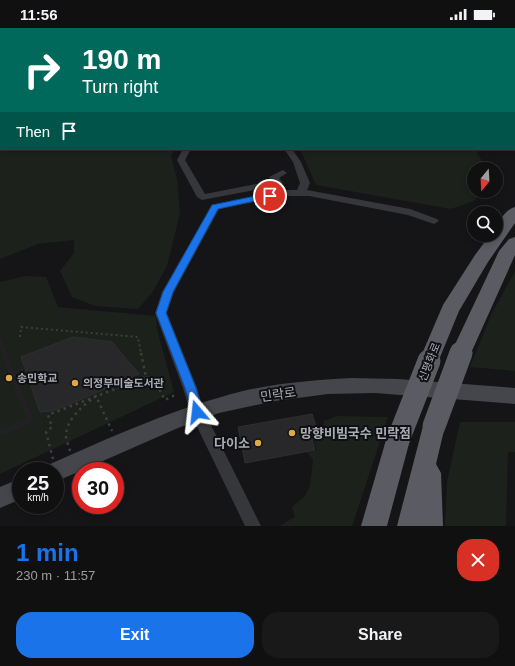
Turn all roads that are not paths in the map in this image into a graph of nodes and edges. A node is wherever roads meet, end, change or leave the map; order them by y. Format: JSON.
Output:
{"nodes":[{"id":1,"x":187,"y":150,"type":"edge"},
{"id":2,"x":289,"y":150,"type":"edge"},
{"id":3,"x":283,"y":173,"type":"dead end"},
{"id":4,"x":301,"y":193,"type":"junction"},
{"id":5,"x":515,"y":212,"type":"edge"},
{"id":6,"x":434,"y":221,"type":"dead end"},
{"id":7,"x":515,"y":243,"type":"edge"},
{"id":8,"x":515,"y":396,"type":"edge"},
{"id":9,"x":197,"y":412,"type":"junction"},
{"id":10,"x":432,"y":433,"type":"junction"},
{"id":11,"x":64,"y":468,"type":"edge"},
{"id":12,"x":12,"y":492,"type":"edge"},
{"id":13,"x":0,"y":498,"type":"edge"},
{"id":14,"x":253,"y":526,"type":"edge"},
{"id":15,"x":374,"y":526,"type":"edge"},
{"id":16,"x":410,"y":526,"type":"edge"},
{"id":17,"x":430,"y":526,"type":"edge"}],
"edges":[{"from":1,"to":3,"type":"street"},
{"from":2,"to":4,"type":"street"},
{"from":4,"to":6,"type":"street"},
{"from":4,"to":9,"type":"street"},
{"from":5,"to":15,"type":"highway","name":"신평화로","bridge":true},
{"from":7,"to":10,"type":"highway","bridge":true},
{"from":8,"to":9,"type":"main road","name":"민락로"},
{"from":9,"to":11,"type":"main road","name":"민락로"},
{"from":9,"to":14,"type":"street"},
{"from":10,"to":16,"type":"highway"},
{"from":10,"to":17,"type":"highway"},
{"from":12,"to":13,"type":"main road"}]}
